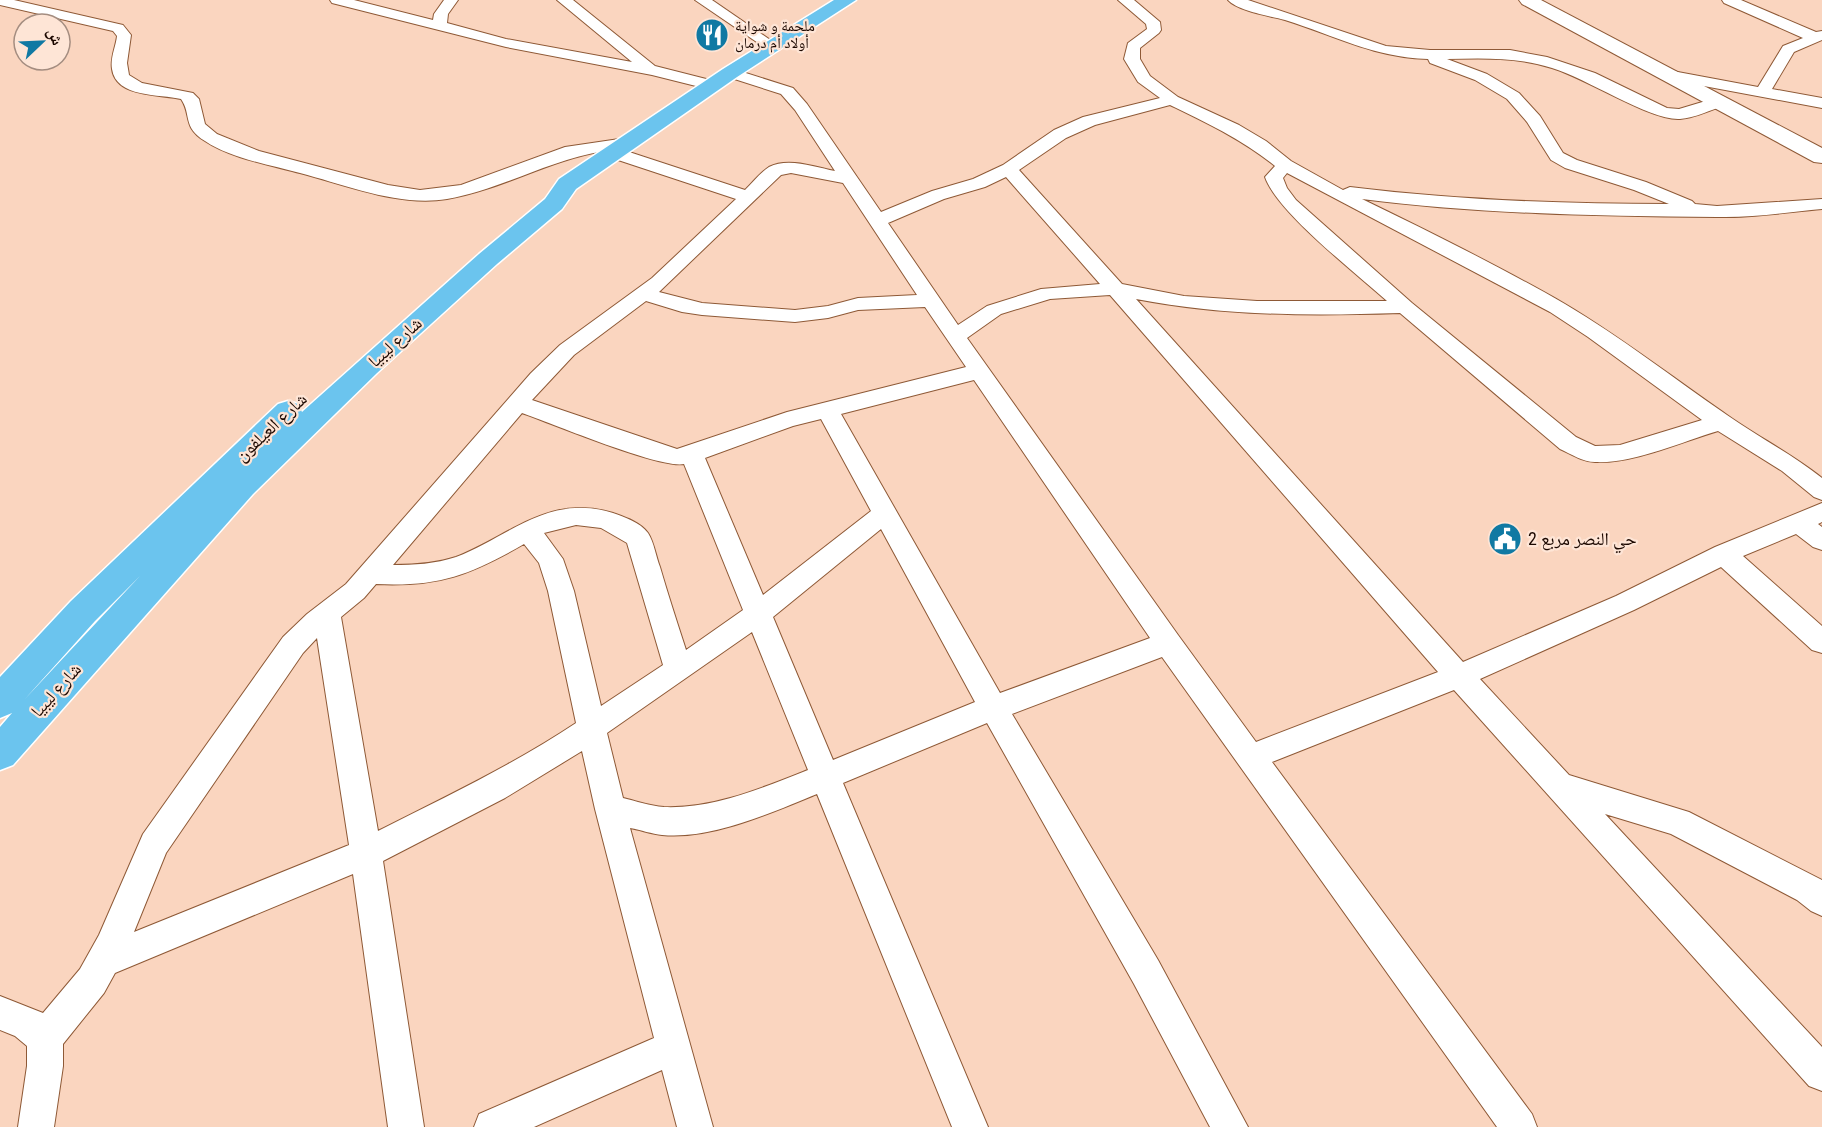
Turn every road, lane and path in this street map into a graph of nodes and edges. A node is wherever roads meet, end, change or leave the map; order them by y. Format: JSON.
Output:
{"nodes":[{"id":1,"x":337,"y":0,"type":"edge"},
{"id":2,"x":451,"y":0,"type":"edge"},
{"id":3,"x":564,"y":0,"type":"edge"},
{"id":4,"x":702,"y":0,"type":"edge"},
{"id":5,"x":847,"y":0,"type":"edge"},
{"id":6,"x":1125,"y":0,"type":"edge"},
{"id":7,"x":1235,"y":0,"type":"edge"},
{"id":8,"x":1528,"y":0,"type":"edge"},
{"id":9,"x":1729,"y":0,"type":"edge"},
{"id":10,"x":0,"y":1,"type":"edge"},
{"id":11,"x":827,"y":7,"type":"edge"},
{"id":12,"x":439,"y":26,"type":"junction"},
{"id":13,"x":1818,"y":36,"type":"edge"},
{"id":14,"x":772,"y":46,"type":"junction"},
{"id":15,"x":1414,"y":54,"type":"junction"},
{"id":16,"x":652,"y":70,"type":"junction"},
{"id":17,"x":1667,"y":75,"type":"junction"},
{"id":18,"x":721,"y":79,"type":"junction"},
{"id":19,"x":1763,"y":90,"type":"junction"},
{"id":20,"x":1172,"y":100,"type":"junction"},
{"id":21,"x":1719,"y":102,"type":"junction"},
{"id":22,"x":1822,"y":103,"type":"edge"},
{"id":23,"x":619,"y":148,"type":"junction"},
{"id":24,"x":1822,"y":157,"type":"edge"},
{"id":25,"x":1285,"y":165,"type":"junction"},
{"id":26,"x":1009,"y":169,"type":"junction"},
{"id":27,"x":847,"y":178,"type":"junction"},
{"id":28,"x":567,"y":184,"type":"junction"},
{"id":29,"x":1325,"y":188,"type":"junction"},
{"id":30,"x":749,"y":197,"type":"junction"},
{"id":31,"x":1822,"y":204,"type":"edge"},
{"id":32,"x":1700,"y":210,"type":"junction"},
{"id":33,"x":876,"y":221,"type":"junction"},
{"id":34,"x":1117,"y":289,"type":"junction"},
{"id":35,"x":645,"y":294,"type":"junction"},
{"id":36,"x":931,"y":301,"type":"junction"},
{"id":37,"x":1405,"y":307,"type":"junction"},
{"id":38,"x":955,"y":337,"type":"junction"},
{"id":39,"x":980,"y":371,"type":"junction"},
{"id":40,"x":517,"y":403,"type":"junction"},
{"id":41,"x":827,"y":409,"type":"junction"},
{"id":42,"x":1721,"y":422,"type":"junction"},
{"id":43,"x":692,"y":454,"type":"junction"},
{"id":44,"x":1822,"y":490,"type":"edge"},
{"id":45,"x":885,"y":513,"type":"junction"},
{"id":46,"x":1810,"y":517,"type":"edge"},
{"id":47,"x":527,"y":530,"type":"junction"},
{"id":48,"x":1822,"y":540,"type":"edge"},
{"id":49,"x":1724,"y":554,"type":"junction"},
{"id":50,"x":369,"y":574,"type":"junction"},
{"id":51,"x":327,"y":614,"type":"junction"},
{"id":52,"x":758,"y":614,"type":"junction"},
{"id":53,"x":1822,"y":642,"type":"edge"},
{"id":54,"x":1168,"y":643,"type":"junction"},
{"id":55,"x":678,"y":670,"type":"junction"},
{"id":56,"x":1459,"y":676,"type":"junction"},
{"id":57,"x":0,"y":702,"type":"edge"},
{"id":58,"x":993,"y":708,"type":"junction"},
{"id":59,"x":590,"y":729,"type":"junction"},
{"id":60,"x":0,"y":753,"type":"edge"},
{"id":61,"x":1251,"y":757,"type":"junction"},
{"id":62,"x":825,"y":776,"type":"junction"},
{"id":63,"x":1560,"y":786,"type":"junction"},
{"id":64,"x":610,"y":809,"type":"junction"},
{"id":65,"x":366,"y":853,"type":"junction"},
{"id":66,"x":1822,"y":900,"type":"edge"},
{"id":67,"x":103,"y":961,"type":"junction"},
{"id":68,"x":0,"y":1013,"type":"edge"},
{"id":69,"x":45,"y":1038,"type":"junction"},
{"id":70,"x":674,"y":1047,"type":"junction"},
{"id":71,"x":1822,"y":1073,"type":"edge"},
{"id":72,"x":36,"y":1127,"type":"edge"},
{"id":73,"x":406,"y":1127,"type":"edge"},
{"id":74,"x":492,"y":1127,"type":"edge"},
{"id":75,"x":695,"y":1127,"type":"edge"},
{"id":76,"x":970,"y":1127,"type":"edge"},
{"id":77,"x":1230,"y":1127,"type":"edge"},
{"id":78,"x":1519,"y":1127,"type":"edge"}],
"edges":[{"from":1,"to":12,"type":"street"},
{"from":2,"to":12,"type":"street"},
{"from":3,"to":16,"type":"street"},
{"from":4,"to":14,"type":"street"},
{"from":5,"to":11,"type":"highway","name":"شارع ليبيا"},
{"from":6,"to":20,"type":"street"},
{"from":7,"to":15,"type":"street"},
{"from":8,"to":17,"type":"street"},
{"from":9,"to":13,"type":"street"},
{"from":10,"to":23,"type":"street"},
{"from":11,"to":14,"type":"highway","name":"شارع ليبيا"},
{"from":12,"to":16,"type":"street"},
{"from":13,"to":19,"type":"street"},
{"from":14,"to":18,"type":"highway","name":"شارع ليبيا"},
{"from":15,"to":21,"type":"street"},
{"from":15,"to":32,"type":"street"},
{"from":16,"to":18,"type":"street"},
{"from":17,"to":19,"type":"street"},
{"from":17,"to":21,"type":"street"},
{"from":18,"to":23,"type":"highway","name":"شارع ليبيا"},
{"from":18,"to":27,"type":"street"},
{"from":19,"to":22,"type":"street"},
{"from":20,"to":25,"type":"street"},
{"from":20,"to":26,"type":"street"},
{"from":21,"to":24,"type":"street"},
{"from":23,"to":28,"type":"highway","name":"شارع ليبيا"},
{"from":23,"to":30,"type":"street"},
{"from":25,"to":29,"type":"street"},
{"from":25,"to":37,"type":"street"},
{"from":26,"to":33,"type":"street"},
{"from":26,"to":34,"type":"street"},
{"from":27,"to":30,"type":"street"},
{"from":27,"to":33,"type":"street"},
{"from":28,"to":57,"type":"highway","name":"شارع العيلفون"},
{"from":28,"to":60,"type":"highway","name":"شارع ليبيا"},
{"from":29,"to":32,"type":"street"},
{"from":29,"to":42,"type":"street"},
{"from":30,"to":35,"type":"street"},
{"from":31,"to":32,"type":"street"},
{"from":33,"to":36,"type":"street"},
{"from":34,"to":37,"type":"street"},
{"from":34,"to":38,"type":"street"},
{"from":34,"to":56,"type":"street"},
{"from":35,"to":36,"type":"street"},
{"from":35,"to":40,"type":"street"},
{"from":36,"to":38,"type":"street"},
{"from":37,"to":42,"type":"street"},
{"from":38,"to":39,"type":"street"},
{"from":39,"to":41,"type":"street"},
{"from":39,"to":54,"type":"street"},
{"from":40,"to":43,"type":"street"},
{"from":40,"to":50,"type":"street"},
{"from":41,"to":43,"type":"street"},
{"from":41,"to":45,"type":"street"},
{"from":42,"to":44,"type":"street"},
{"from":43,"to":52,"type":"street"},
{"from":45,"to":52,"type":"street"},
{"from":45,"to":58,"type":"street"},
{"from":46,"to":48,"type":"street"},
{"from":46,"to":49,"type":"street"},
{"from":47,"to":50,"type":"street"},
{"from":47,"to":55,"type":"street"},
{"from":47,"to":59,"type":"street"},
{"from":49,"to":53,"type":"street"},
{"from":49,"to":56,"type":"street"},
{"from":50,"to":51,"type":"street"},
{"from":51,"to":65,"type":"street"},
{"from":51,"to":67,"type":"street"},
{"from":52,"to":55,"type":"street"},
{"from":52,"to":62,"type":"street"},
{"from":54,"to":58,"type":"street"},
{"from":54,"to":61,"type":"street"},
{"from":55,"to":59,"type":"street"},
{"from":56,"to":61,"type":"street"},
{"from":56,"to":63,"type":"street"},
{"from":58,"to":62,"type":"street"},
{"from":58,"to":77,"type":"street"},
{"from":59,"to":64,"type":"street"},
{"from":59,"to":65,"type":"street"},
{"from":61,"to":78,"type":"street"},
{"from":62,"to":64,"type":"street"},
{"from":62,"to":76,"type":"street"},
{"from":63,"to":66,"type":"street"},
{"from":63,"to":71,"type":"street"},
{"from":64,"to":70,"type":"street"},
{"from":65,"to":67,"type":"street"},
{"from":65,"to":73,"type":"street"},
{"from":67,"to":69,"type":"street"},
{"from":68,"to":69,"type":"street"},
{"from":69,"to":72,"type":"street"},
{"from":70,"to":74,"type":"street"},
{"from":70,"to":75,"type":"street"}]}
